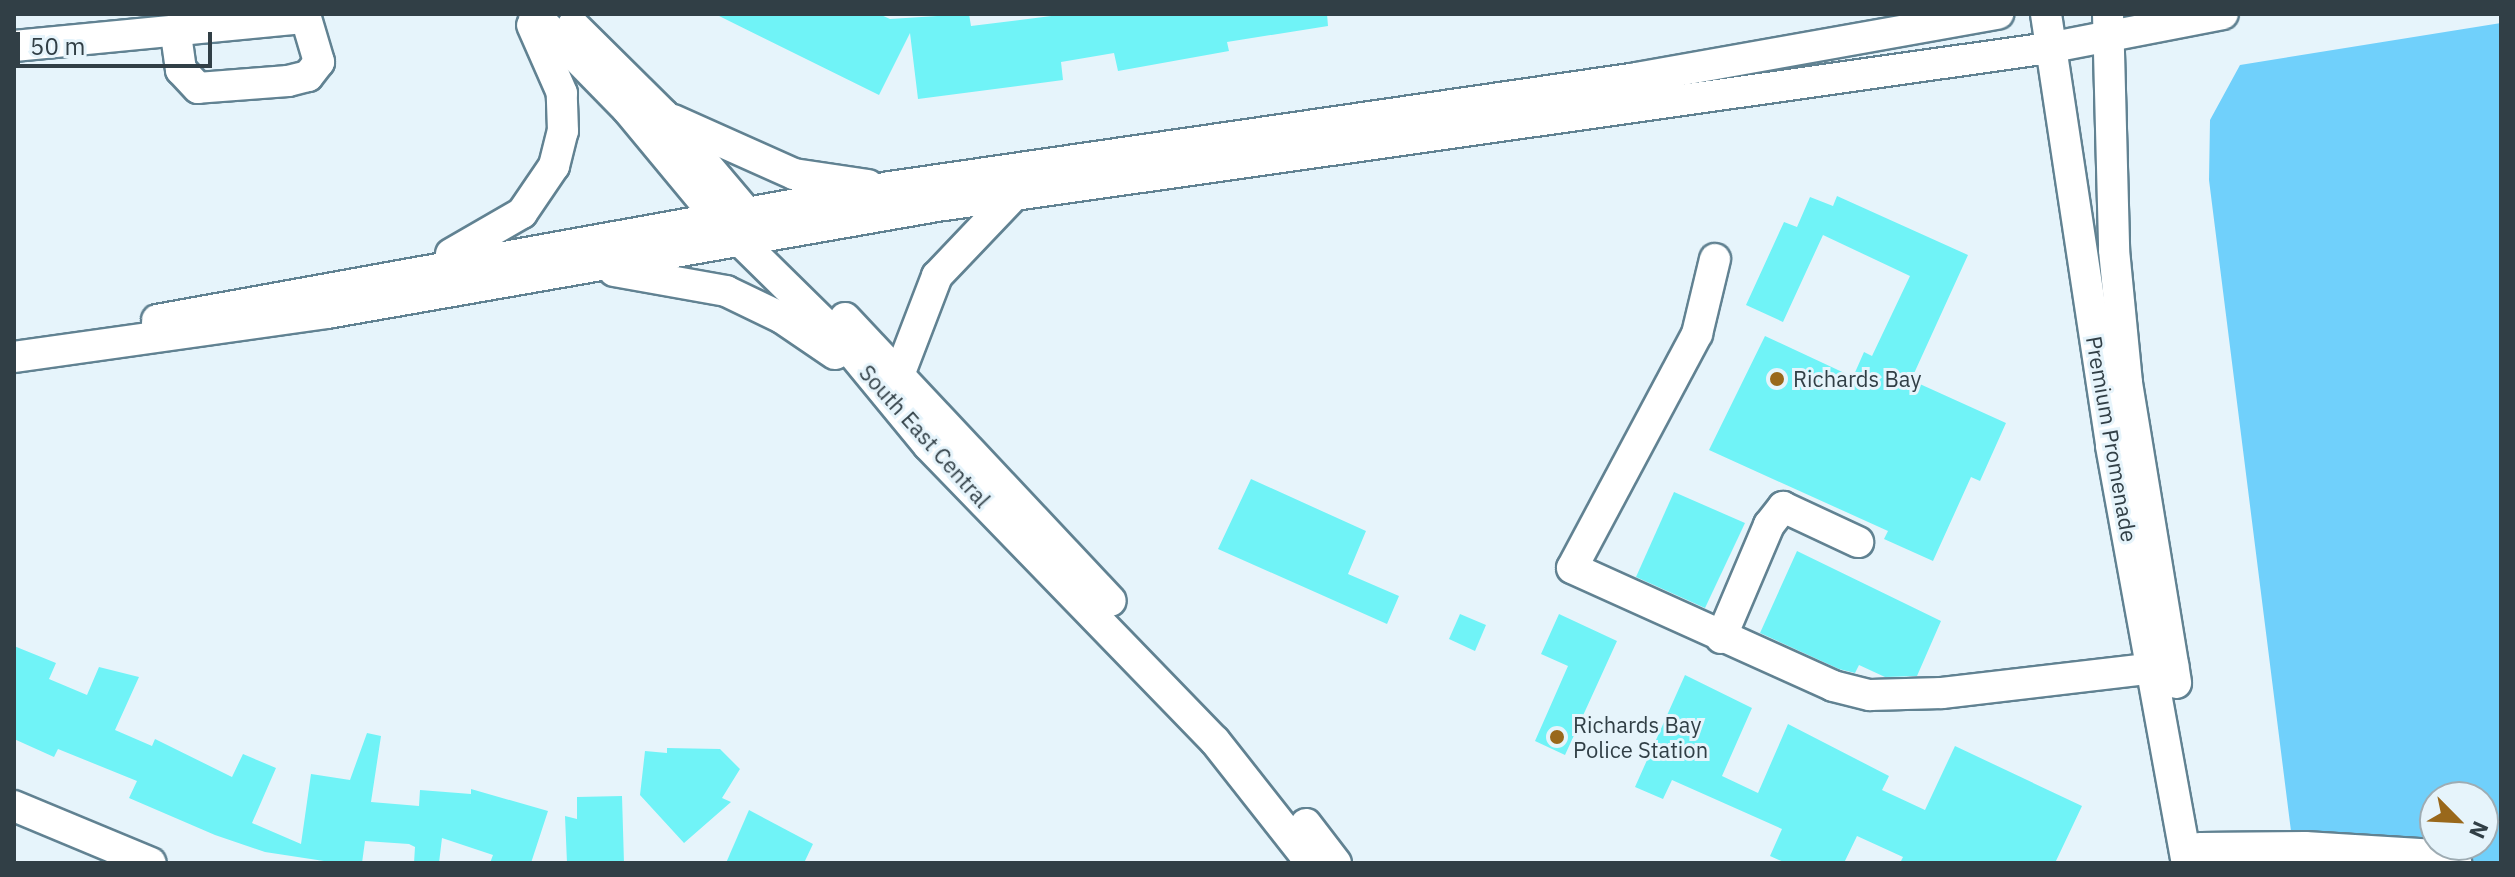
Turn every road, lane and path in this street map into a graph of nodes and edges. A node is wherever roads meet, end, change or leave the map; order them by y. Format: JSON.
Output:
{"nodes":[{"id":1,"x":525,"y":14,"type":"edge"},
{"id":2,"x":534,"y":14,"type":"edge"},
{"id":3,"x":562,"y":14,"type":"edge"},
{"id":4,"x":1998,"y":14,"type":"edge"},
{"id":5,"x":2046,"y":14,"type":"edge"},
{"id":6,"x":2223,"y":14,"type":"edge"},
{"id":7,"x":2110,"y":25,"type":"edge"},
{"id":8,"x":176,"y":33,"type":"dead end"},
{"id":9,"x":14,"y":46,"type":"edge"},
{"id":10,"x":2048,"y":48,"type":"junction"},
{"id":11,"x":664,"y":115,"type":"junction"},
{"id":12,"x":890,"y":187,"type":"junction"},
{"id":13,"x":1015,"y":194,"type":"junction"},
{"id":14,"x":745,"y":229,"type":"junction"},
{"id":15,"x":1715,"y":259,"type":"dead end"},
{"id":16,"x":424,"y":268,"type":"junction"},
{"id":17,"x":594,"y":268,"type":"junction"},
{"id":18,"x":14,"y":349,"type":"edge"},
{"id":19,"x":14,"y":357,"type":"edge"},
{"id":20,"x":889,"y":383,"type":"junction"},
{"id":21,"x":1858,"y":542,"type":"dead end"},
{"id":22,"x":1721,"y":638,"type":"junction"},
{"id":23,"x":2162,"y":667,"type":"junction"},
{"id":24,"x":14,"y":806,"type":"edge"},
{"id":25,"x":2196,"y":858,"type":"edge"},
{"id":26,"x":151,"y":863,"type":"edge"},
{"id":27,"x":1311,"y":863,"type":"edge"},
{"id":28,"x":1336,"y":863,"type":"edge"},
{"id":29,"x":2456,"y":863,"type":"edge"}],
"edges":[{"from":1,"to":16,"type":"street"},
{"from":2,"to":14,"type":"street","name":"South East Central"},
{"from":3,"to":11,"type":"street","name":"South East Central"},
{"from":4,"to":12,"type":"street"},
{"from":5,"to":10,"type":"street","name":"Premium Promenade"},
{"from":6,"to":7,"type":"street"},
{"from":7,"to":10,"type":"street"},
{"from":7,"to":23,"type":"street","name":"Premium Promenade"},
{"from":8,"to":9,"type":"street"},
{"from":10,"to":13,"type":"street"},
{"from":10,"to":23,"type":"street","name":"Premium Promenade"},
{"from":11,"to":12,"type":"street"},
{"from":11,"to":14,"type":"street","name":"South East Central"},
{"from":12,"to":14,"type":"street"},
{"from":13,"to":14,"type":"street"},
{"from":13,"to":20,"type":"street"},
{"from":14,"to":16,"type":"street"},
{"from":14,"to":17,"type":"street"},
{"from":14,"to":20,"type":"street","name":"South East Central"},
{"from":15,"to":22,"type":"street"},
{"from":16,"to":18,"type":"street"},
{"from":17,"to":19,"type":"street"},
{"from":17,"to":20,"type":"street"},
{"from":20,"to":27,"type":"street","name":"South East Central"},
{"from":20,"to":28,"type":"street","name":"South East Central"},
{"from":21,"to":22,"type":"street"},
{"from":22,"to":23,"type":"street"},
{"from":23,"to":25,"type":"street","name":"Premium Promenade"},
{"from":24,"to":26,"type":"street"},
{"from":25,"to":29,"type":"street"}]}
